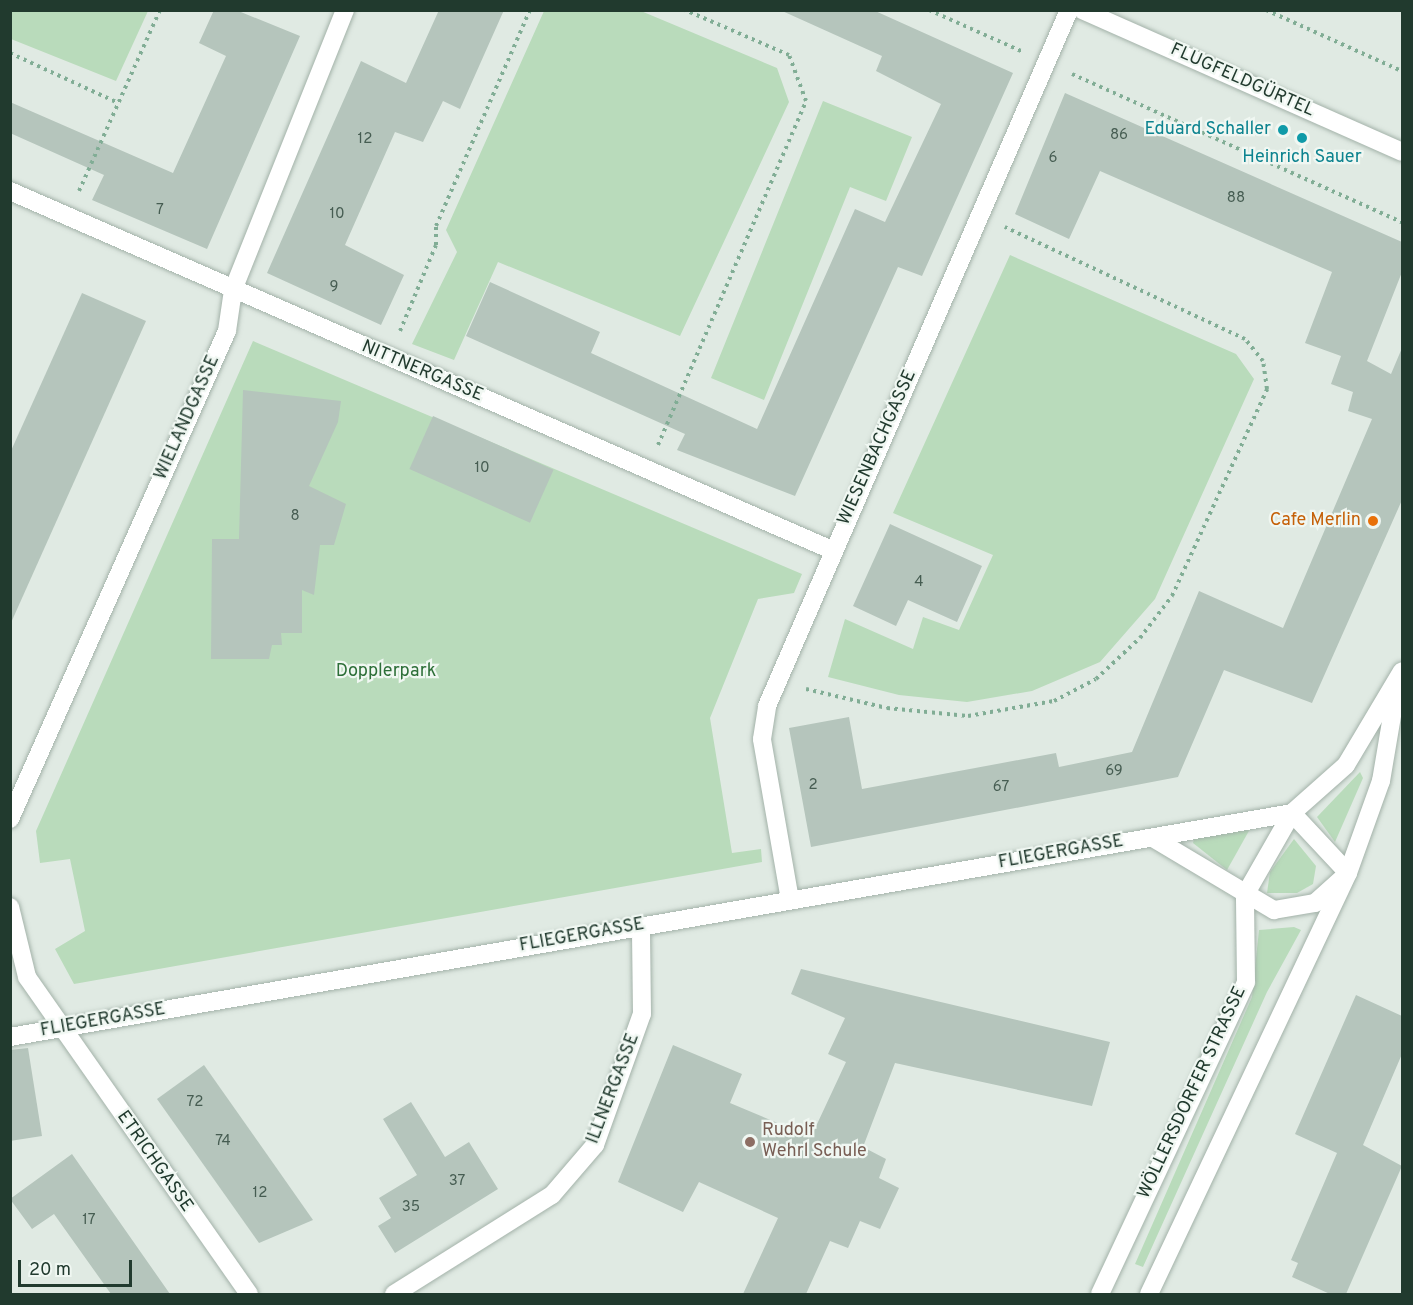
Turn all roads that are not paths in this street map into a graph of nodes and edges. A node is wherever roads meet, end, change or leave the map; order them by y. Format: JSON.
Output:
{"nodes":[{"id":1,"x":345,"y":10,"type":"edge"},
{"id":2,"x":1069,"y":10,"type":"edge"},
{"id":3,"x":1082,"y":10,"type":"edge"},
{"id":4,"x":1402,"y":152,"type":"edge"},
{"id":5,"x":10,"y":191,"type":"edge"},
{"id":6,"x":233,"y":290,"type":"junction"},
{"id":7,"x":834,"y":551,"type":"junction"},
{"id":8,"x":1401,"y":679,"type":"edge"},
{"id":9,"x":1292,"y":813,"type":"junction"},
{"id":10,"x":10,"y":819,"type":"edge"},
{"id":11,"x":1153,"y":838,"type":"junction"},
{"id":12,"x":1348,"y":873,"type":"junction"},
{"id":13,"x":1245,"y":895,"type":"junction"},
{"id":14,"x":790,"y":900,"type":"junction"},
{"id":15,"x":10,"y":907,"type":"edge"},
{"id":16,"x":641,"y":926,"type":"junction"},
{"id":17,"x":59,"y":1029,"type":"junction"},
{"id":18,"x":10,"y":1037,"type":"edge"},
{"id":19,"x":249,"y":1294,"type":"edge"},
{"id":20,"x":394,"y":1294,"type":"edge"},
{"id":21,"x":1100,"y":1294,"type":"edge"},
{"id":22,"x":1149,"y":1294,"type":"edge"}],
"edges":[{"from":1,"to":6,"type":"street","name":"WIELANDGASSE"},
{"from":2,"to":7,"type":"street","name":"WIESENBACHGASSE"},
{"from":3,"to":4,"type":"street","name":"FLUGFELDGÜRTEL"},
{"from":5,"to":6,"type":"street","name":"NITTNERGASSE"},
{"from":6,"to":7,"type":"street","name":"NITTNERGASSE"},
{"from":6,"to":10,"type":"street","name":"WIELANDGASSE"},
{"from":7,"to":14,"type":"street","name":"WIESENBACHGASSE"},
{"from":8,"to":9,"type":"street"},
{"from":8,"to":12,"type":"street"},
{"from":9,"to":11,"type":"street","name":"FLIEGERGASSE"},
{"from":9,"to":12,"type":"street"},
{"from":9,"to":13,"type":"street"},
{"from":11,"to":13,"type":"street"},
{"from":11,"to":14,"type":"street","name":"FLIEGERGASSE"},
{"from":12,"to":13,"type":"street"},
{"from":12,"to":22,"type":"street"},
{"from":13,"to":21,"type":"street","name":"WÖLLERSDORFER STRASSE"},
{"from":14,"to":16,"type":"street","name":"FLIEGERGASSE"},
{"from":15,"to":17,"type":"street"},
{"from":16,"to":17,"type":"street","name":"FLIEGERGASSE"},
{"from":16,"to":20,"type":"street","name":"ILLNERGASSE"},
{"from":17,"to":18,"type":"street","name":"FLIEGERGASSE"},
{"from":17,"to":19,"type":"street","name":"ETRICHGASSE"}]}
